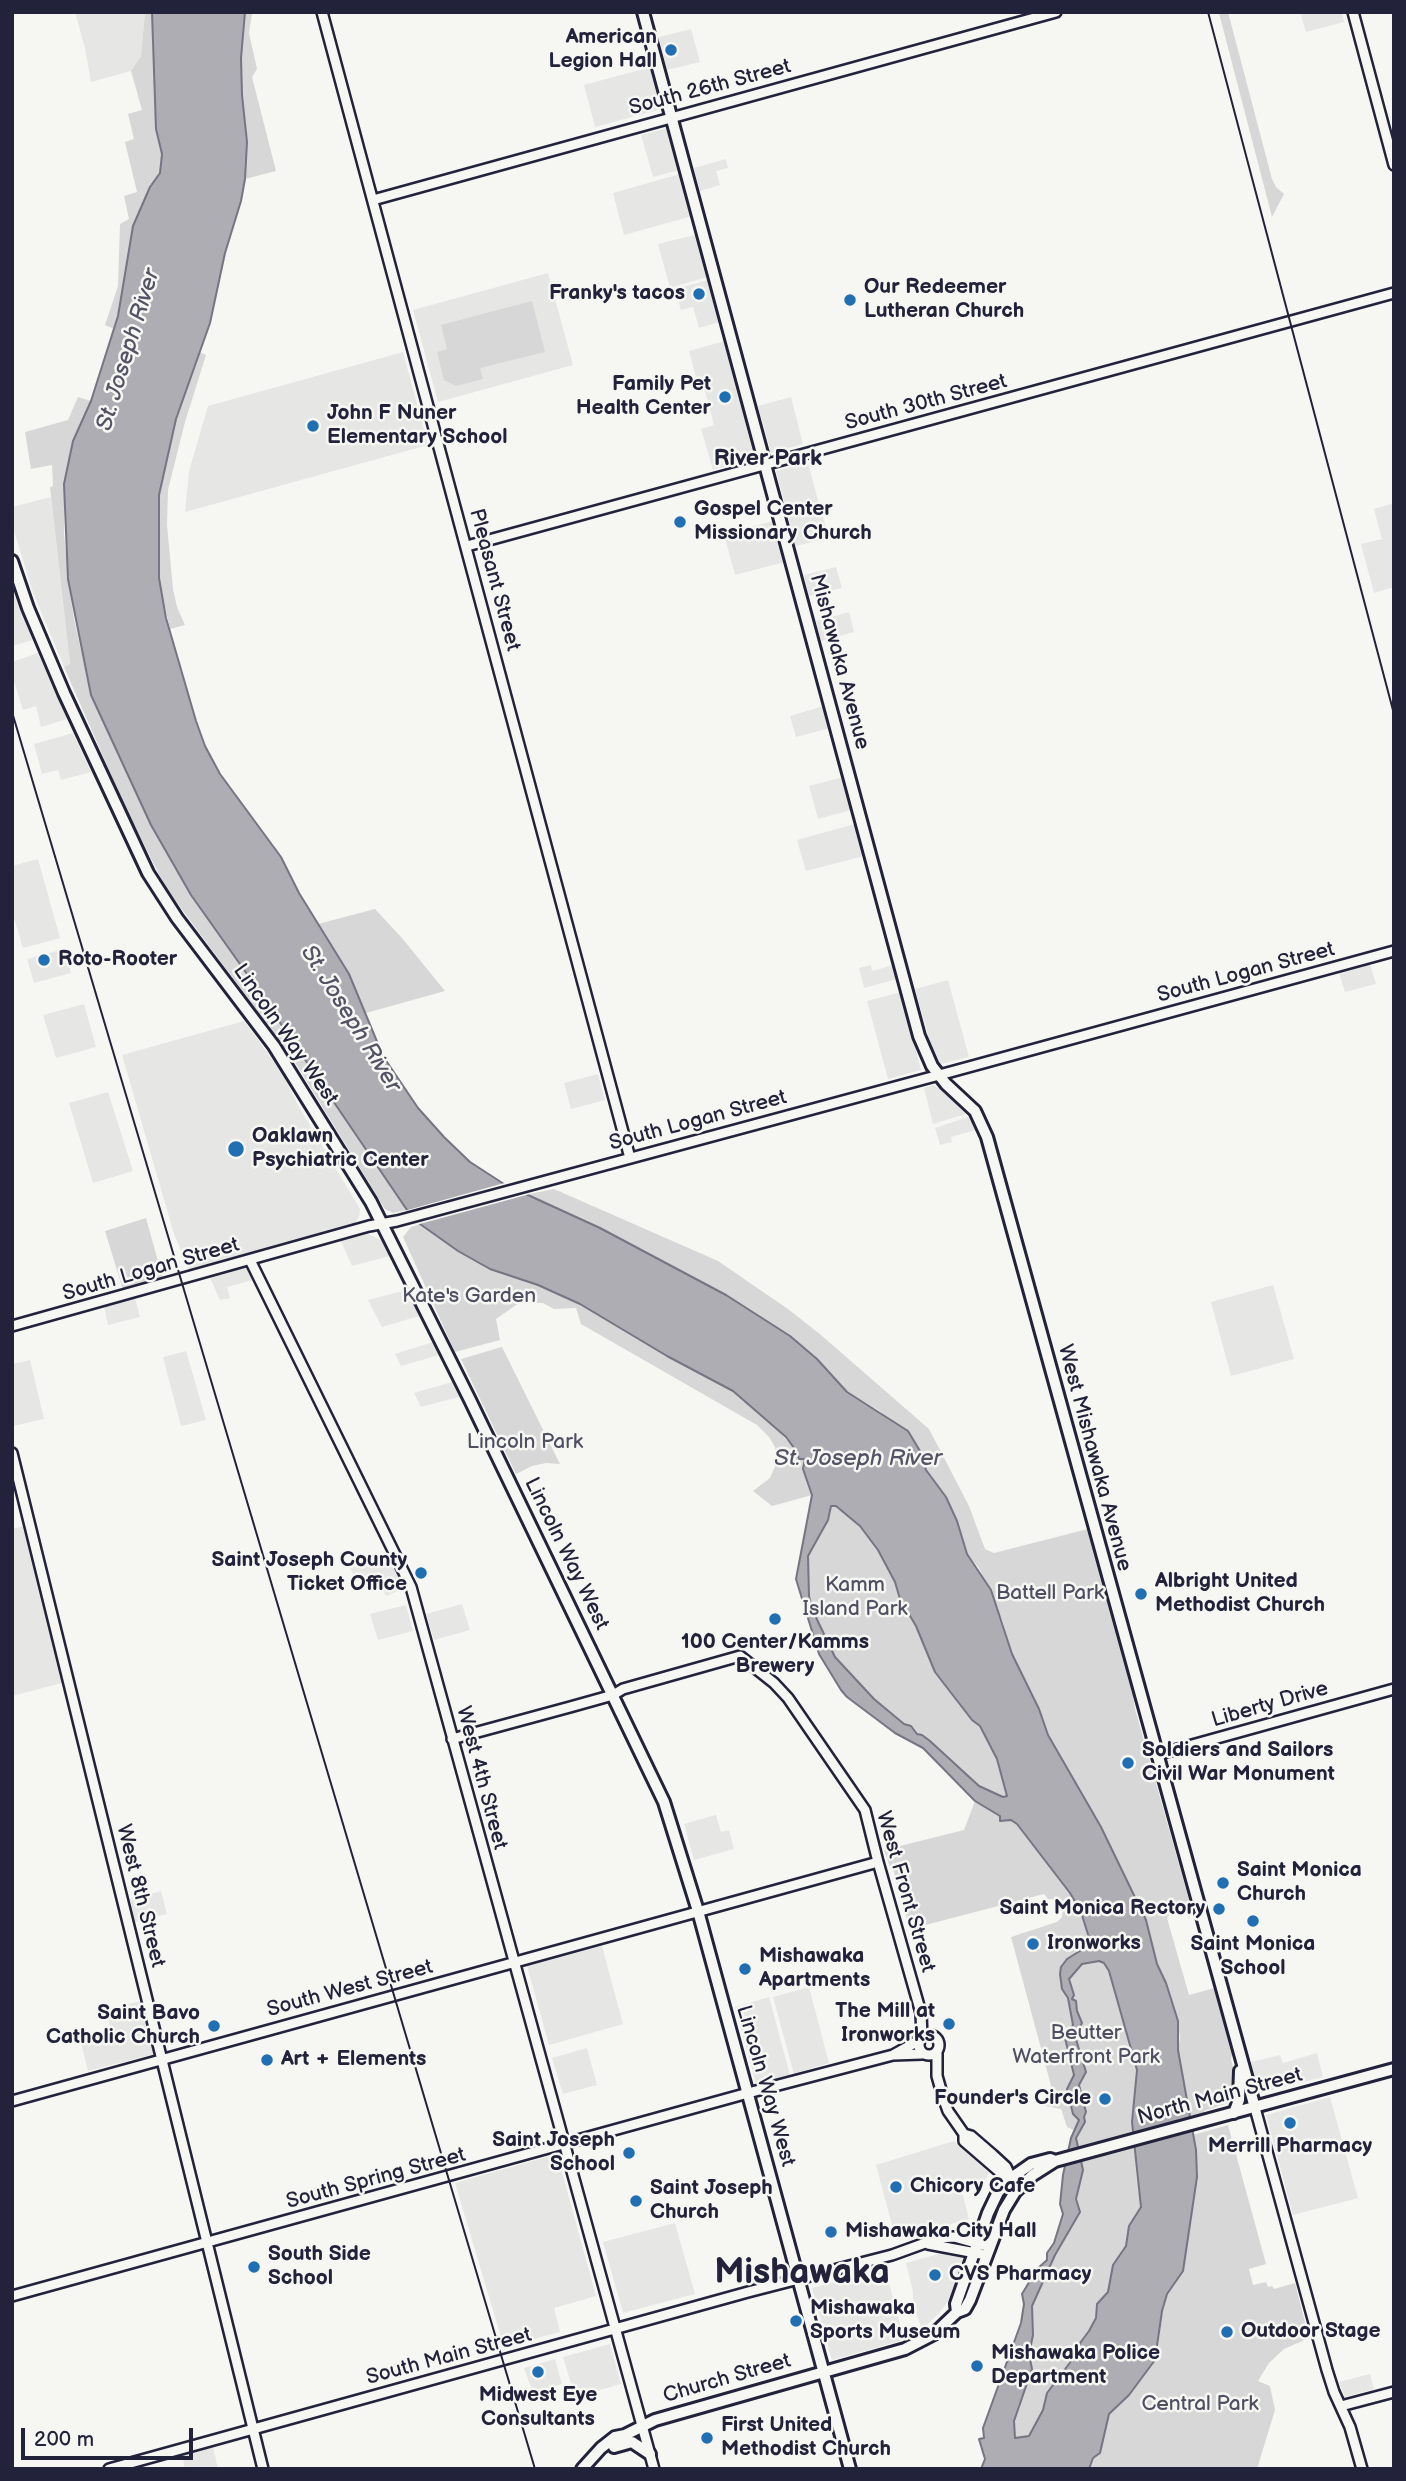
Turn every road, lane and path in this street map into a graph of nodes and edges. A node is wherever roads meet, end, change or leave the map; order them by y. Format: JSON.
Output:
{"nodes":[{"id":1,"x":322,"y":12,"type":"edge"},
{"id":2,"x":643,"y":12,"type":"edge"},
{"id":3,"x":1056,"y":12,"type":"edge"},
{"id":4,"x":1353,"y":12,"type":"edge"},
{"id":5,"x":671,"y":117,"type":"junction"},
{"id":6,"x":1394,"y":165,"type":"edge"},
{"id":7,"x":373,"y":200,"type":"junction"},
{"id":8,"x":1394,"y":293,"type":"edge"},
{"id":9,"x":766,"y":465,"type":"junction"},
{"id":10,"x":467,"y":547,"type":"junction"},
{"id":11,"x":12,"y":561,"type":"edge"},
{"id":12,"x":1394,"y":951,"type":"edge"},
{"id":13,"x":938,"y":1075,"type":"junction"},
{"id":14,"x":630,"y":1158,"type":"junction"},
{"id":15,"x":383,"y":1224,"type":"junction"},
{"id":16,"x":250,"y":1260,"type":"junction"},
{"id":17,"x":12,"y":1326,"type":"edge"},
{"id":18,"x":12,"y":1453,"type":"edge"},
{"id":19,"x":1394,"y":1689,"type":"edge"},
{"id":20,"x":612,"y":1695,"type":"junction"},
{"id":21,"x":452,"y":1739,"type":"junction"},
{"id":22,"x":1156,"y":1755,"type":"junction"},
{"id":23,"x":878,"y":1862,"type":"junction"},
{"id":24,"x":698,"y":1911,"type":"junction"},
{"id":25,"x":515,"y":1961,"type":"junction"},
{"id":26,"x":921,"y":2013,"type":"junction"},
{"id":27,"x":933,"y":2036,"type":"junction"},
{"id":28,"x":921,"y":2039,"type":"junction"},
{"id":29,"x":937,"y":2052,"type":"junction"},
{"id":30,"x":923,"y":2054,"type":"junction"},
{"id":31,"x":893,"y":2055,"type":"junction"},
{"id":32,"x":1240,"y":2057,"type":"junction"},
{"id":33,"x":162,"y":2059,"type":"junction"},
{"id":34,"x":1394,"y":2069,"type":"edge"},
{"id":35,"x":937,"y":2076,"type":"junction"},
{"id":36,"x":748,"y":2093,"type":"junction"},
{"id":37,"x":12,"y":2101,"type":"edge"},
{"id":38,"x":1255,"y":2108,"type":"junction"},
{"id":39,"x":1234,"y":2113,"type":"junction"},
{"id":40,"x":565,"y":2145,"type":"junction"},
{"id":41,"x":1016,"y":2182,"type":"junction"},
{"id":42,"x":207,"y":2244,"type":"junction"},
{"id":43,"x":983,"y":2249,"type":"junction"},
{"id":44,"x":798,"y":2279,"type":"junction"},
{"id":45,"x":12,"y":2296,"type":"edge"},
{"id":46,"x":957,"y":2312,"type":"joint"},
{"id":47,"x":616,"y":2329,"type":"junction"},
{"id":48,"x":824,"y":2372,"type":"junction"},
{"id":49,"x":1394,"y":2392,"type":"edge"},
{"id":50,"x":1341,"y":2406,"type":"junction"},
{"id":51,"x":642,"y":2426,"type":"junction"},
{"id":52,"x":253,"y":2430,"type":"junction"},
{"id":53,"x":625,"y":2435,"type":"junction"},
{"id":54,"x":614,"y":2447,"type":"junction"},
{"id":55,"x":650,"y":2454,"type":"junction"},
{"id":56,"x":109,"y":2469,"type":"edge"},
{"id":57,"x":262,"y":2469,"type":"edge"},
{"id":58,"x":582,"y":2469,"type":"edge"},
{"id":59,"x":592,"y":2469,"type":"edge"},
{"id":60,"x":654,"y":2469,"type":"edge"},
{"id":61,"x":850,"y":2469,"type":"edge"},
{"id":62,"x":1362,"y":2469,"type":"edge"}],
"edges":[{"from":1,"to":7,"type":"street","name":"Pleasant Street"},
{"from":2,"to":5,"type":"main road","name":"Mishawaka Avenue"},
{"from":3,"to":5,"type":"street","name":"South 26th Street"},
{"from":4,"to":6,"type":"street"},
{"from":5,"to":7,"type":"street","name":"South 26th Street"},
{"from":5,"to":9,"type":"main road","name":"Mishawaka Avenue"},
{"from":7,"to":10,"type":"street","name":"Pleasant Street"},
{"from":8,"to":9,"type":"street","name":"South 30th Street"},
{"from":9,"to":10,"type":"street","name":"South 30th Street"},
{"from":9,"to":13,"type":"main road","name":"Mishawaka Avenue"},
{"from":10,"to":14,"type":"street","name":"Pleasant Street"},
{"from":11,"to":15,"type":"main road","name":"Lincoln Way West"},
{"from":12,"to":13,"type":"street","name":"South Logan Street"},
{"from":13,"to":14,"type":"street","name":"South Logan Street"},
{"from":13,"to":22,"type":"main road","name":"West Mishawaka Avenue"},
{"from":14,"to":15,"type":"street","name":"South Logan Street"},
{"from":15,"to":16,"type":"street","name":"South Logan Street"},
{"from":15,"to":20,"type":"main road","name":"Lincoln Way West"},
{"from":16,"to":17,"type":"street","name":"South Logan Street"},
{"from":16,"to":21,"type":"street","name":"West 4th Street"},
{"from":18,"to":33,"type":"street","name":"West 8th Street"},
{"from":19,"to":22,"type":"street","name":"Liberty Drive"},
{"from":20,"to":21,"type":"street"},
{"from":20,"to":23,"type":"street","name":"West Front Street"},
{"from":20,"to":24,"type":"main road","name":"Lincoln Way West"},
{"from":21,"to":25,"type":"street","name":"West 4th Street"},
{"from":22,"to":32,"type":"main road","name":"West Mishawaka Avenue"},
{"from":23,"to":24,"type":"street","name":"South West Street"},
{"from":23,"to":26,"type":"street","name":"West Front Street"},
{"from":24,"to":25,"type":"street","name":"South West Street"},
{"from":24,"to":36,"type":"main road","name":"Lincoln Way West"},
{"from":25,"to":33,"type":"street","name":"South West Street"},
{"from":25,"to":40,"type":"street","name":"West 4th Street"},
{"from":26,"to":27,"type":"street","name":"West Front Street"},
{"from":26,"to":28,"type":"street","name":"West Front Street"},
{"from":27,"to":28,"type":"street"},
{"from":27,"to":29,"type":"street"},
{"from":28,"to":30,"type":"street"},
{"from":28,"to":31,"type":"street"},
{"from":29,"to":30,"type":"street"},
{"from":29,"to":35,"type":"street"},
{"from":30,"to":31,"type":"street"},
{"from":30,"to":35,"type":"street"},
{"from":31,"to":36,"type":"street","name":"South Spring Street"},
{"from":32,"to":38,"type":"main road","name":"West Mishawaka Avenue"},
{"from":32,"to":39,"type":"main road"},
{"from":33,"to":37,"type":"street","name":"South West Street"},
{"from":33,"to":42,"type":"street","name":"West 8th Street"},
{"from":34,"to":38,"type":"main road","name":"North Main Street"},
{"from":35,"to":41,"type":"street"},
{"from":36,"to":40,"type":"street","name":"South Spring Street"},
{"from":36,"to":44,"type":"main road","name":"Lincoln Way West"},
{"from":38,"to":39,"type":"main road","name":"North Main Street"},
{"from":38,"to":50,"type":"street"},
{"from":39,"to":41,"type":"main road","name":"North Main Street"},
{"from":40,"to":42,"type":"street","name":"South Spring Street"},
{"from":40,"to":47,"type":"street","name":"West 4th Street"},
{"from":41,"to":43,"type":"main road","name":"North Main Street"},
{"from":42,"to":45,"type":"street","name":"South Spring Street"},
{"from":42,"to":52,"type":"street","name":"West 8th Street"},
{"from":43,"to":44,"type":"street"},
{"from":43,"to":46,"type":"main road","name":"North Main Street"},
{"from":44,"to":47,"type":"street","name":"South Main Street"},
{"from":44,"to":48,"type":"main road","name":"Lincoln Way West"},
{"from":46,"to":48,"type":"main road","name":"Church Street"},
{"from":47,"to":51,"type":"street","name":"West 4th Street"},
{"from":47,"to":52,"type":"street","name":"South Main Street"},
{"from":48,"to":51,"type":"main road","name":"Church Street"},
{"from":48,"to":61,"type":"main road","name":"Lincoln Way West"},
{"from":49,"to":50,"type":"street"},
{"from":50,"to":62,"type":"street"},
{"from":51,"to":53,"type":"main road","name":"Church Street"},
{"from":51,"to":55,"type":"street","name":"West 4th Street"},
{"from":52,"to":56,"type":"street","name":"South Main Street"},
{"from":52,"to":57,"type":"street","name":"West 8th Street"},
{"from":53,"to":54,"type":"main road"},
{"from":53,"to":58,"type":"main road","name":"Church Street"},
{"from":54,"to":55,"type":"main road"},
{"from":54,"to":59,"type":"main road"},
{"from":55,"to":60,"type":"street","name":"West 4th Street"}]}
